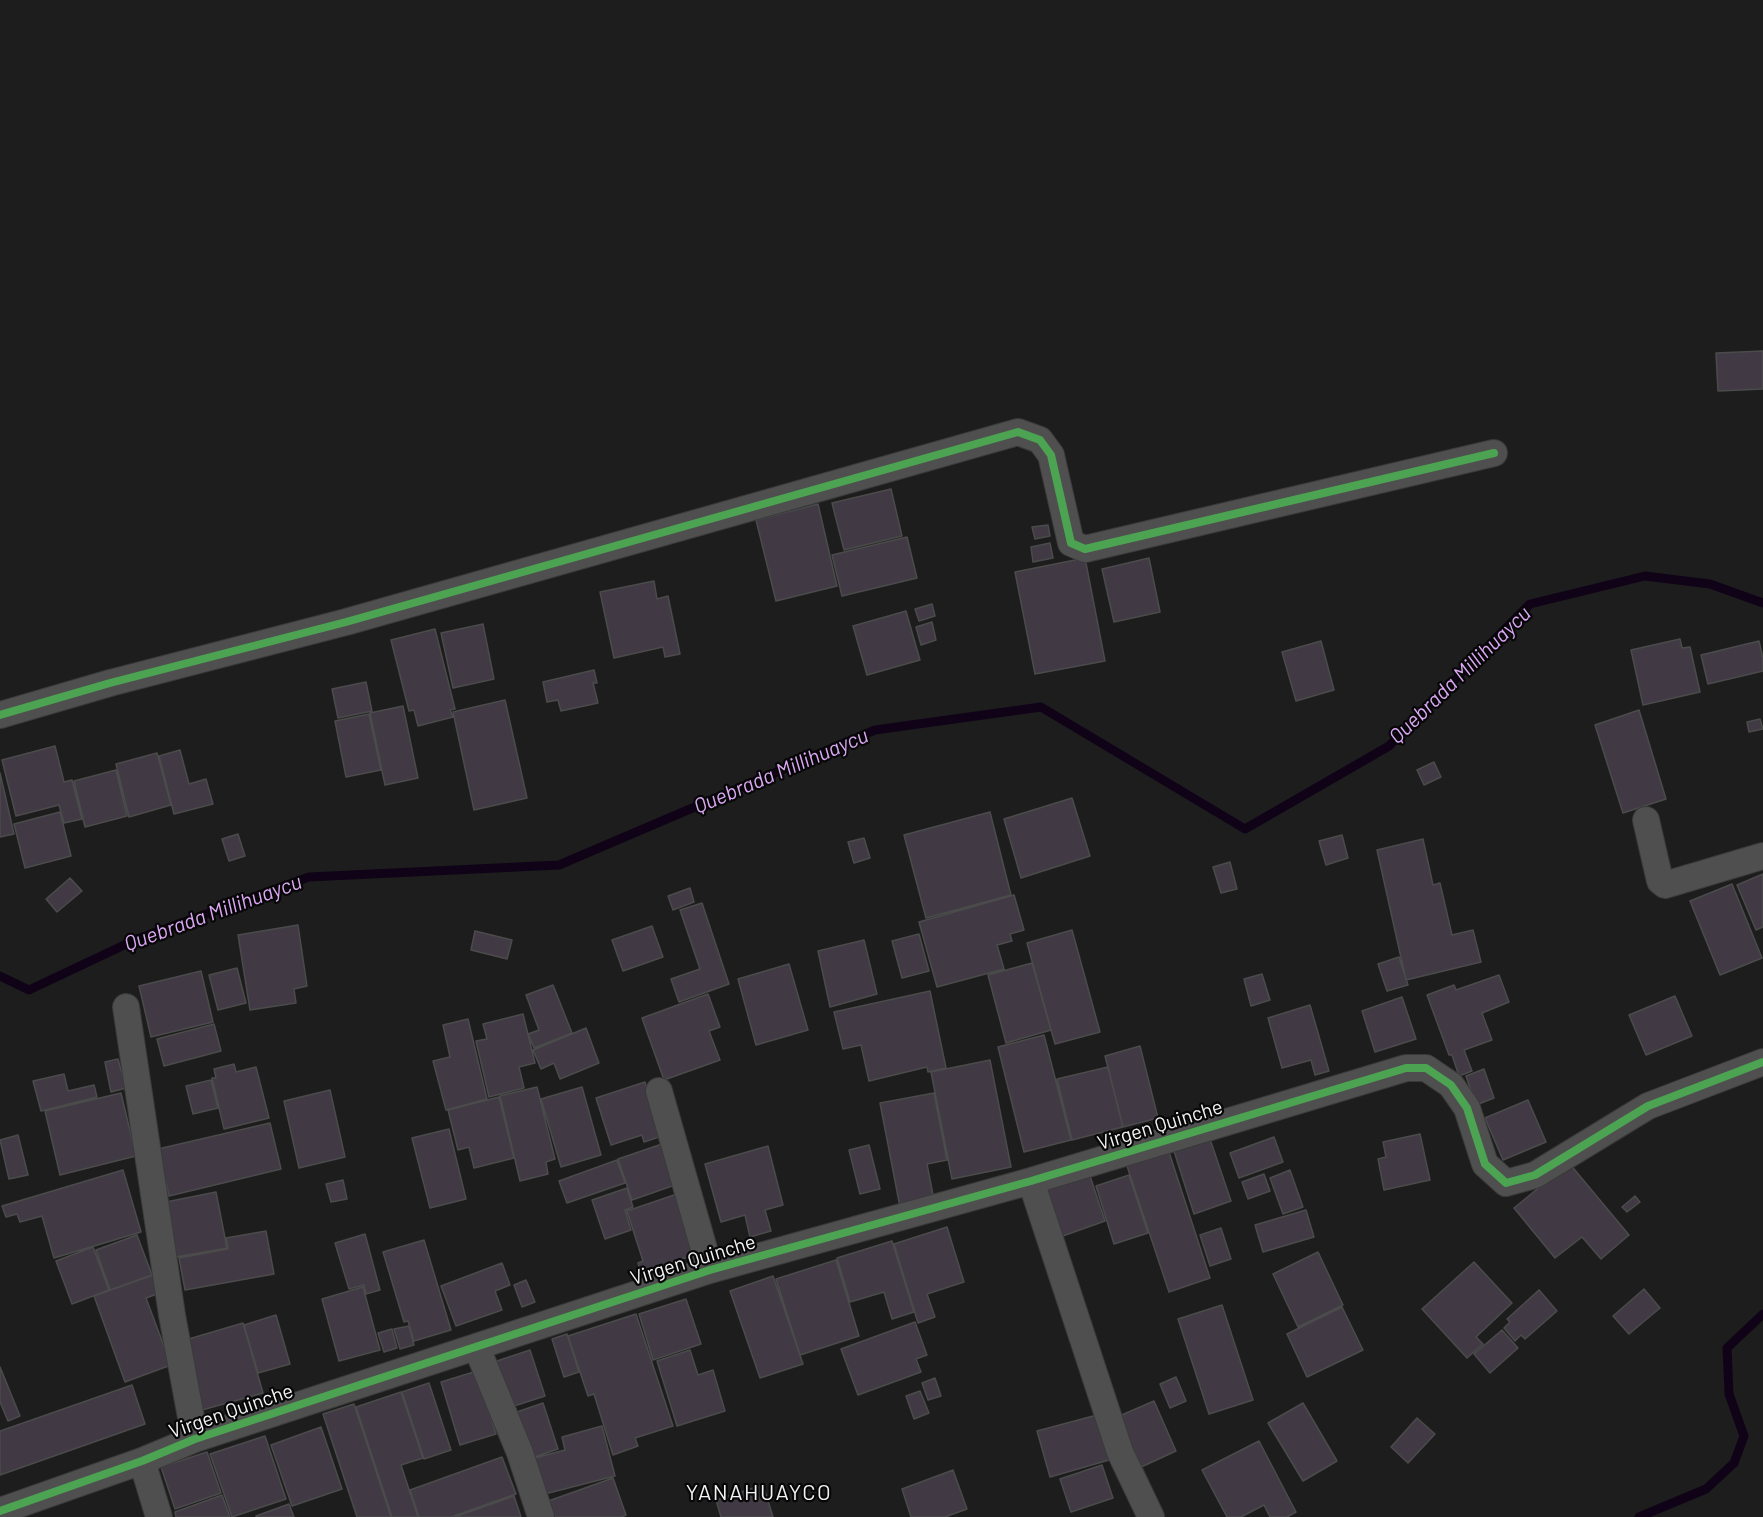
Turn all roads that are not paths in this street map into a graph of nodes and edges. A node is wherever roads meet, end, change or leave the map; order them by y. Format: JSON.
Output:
{"nodes":[{"id":1,"x":1494,"y":453,"type":"dead end"},
{"id":2,"x":0,"y":715,"type":"edge"},
{"id":3,"x":1646,"y":820,"type":"dead end"},
{"id":4,"x":1763,"y":856,"type":"edge"},
{"id":5,"x":126,"y":1007,"type":"dead end"},
{"id":6,"x":1763,"y":1062,"type":"edge"},
{"id":7,"x":659,"y":1091,"type":"dead end"},
{"id":8,"x":1031,"y":1180,"type":"junction"},
{"id":9,"x":710,"y":1270,"type":"junction"},
{"id":10,"x":477,"y":1348,"type":"junction"},
{"id":11,"x":195,"y":1438,"type":"junction"},
{"id":12,"x":142,"y":1461,"type":"junction"},
{"id":13,"x":0,"y":1511,"type":"edge"},
{"id":14,"x":159,"y":1517,"type":"edge"},
{"id":15,"x":541,"y":1517,"type":"edge"},
{"id":16,"x":1151,"y":1517,"type":"edge"}],
"edges":[{"from":1,"to":2,"type":"street"},
{"from":3,"to":4,"type":"street"},
{"from":5,"to":11,"type":"street"},
{"from":6,"to":8,"type":"street","name":"Virgen Quinche"},
{"from":7,"to":9,"type":"street"},
{"from":8,"to":9,"type":"street","name":"Virgen Quinche"},
{"from":8,"to":16,"type":"street"},
{"from":9,"to":10,"type":"street","name":"Virgen Quinche"},
{"from":10,"to":11,"type":"street","name":"Virgen Quinche"},
{"from":10,"to":15,"type":"street"},
{"from":11,"to":12,"type":"street","name":"Virgen Quinche"},
{"from":12,"to":13,"type":"street","name":"Virgen Quinche"},
{"from":12,"to":14,"type":"street"}]}
